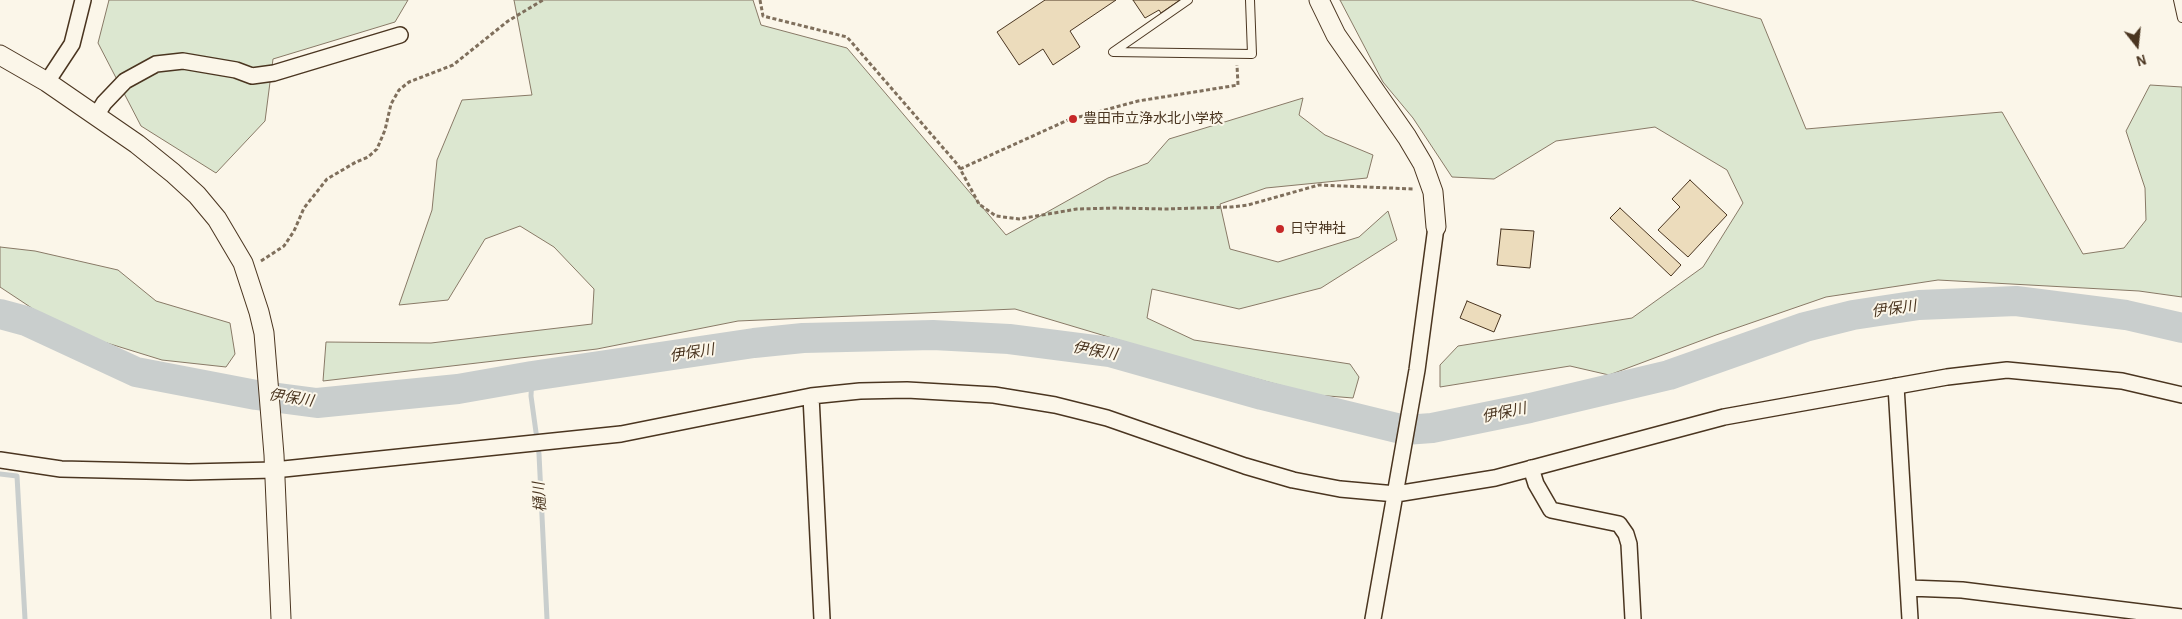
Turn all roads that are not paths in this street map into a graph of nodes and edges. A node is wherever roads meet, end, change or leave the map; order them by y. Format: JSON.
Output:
{"nodes":[{"id":1,"x":83,"y":0,"type":"edge"},
{"id":2,"x":1188,"y":0,"type":"edge"},
{"id":3,"x":1250,"y":0,"type":"edge"},
{"id":4,"x":1319,"y":0,"type":"edge"},
{"id":5,"x":2178,"y":0,"type":"edge"},
{"id":6,"x":2182,"y":18,"type":"edge"},
{"id":7,"x":400,"y":35,"type":"dead end"},
{"id":8,"x":0,"y":55,"type":"edge"},
{"id":9,"x":47,"y":82,"type":"junction"},
{"id":10,"x":96,"y":116,"type":"junction"},
{"id":11,"x":1436,"y":226,"type":"joint"},
{"id":12,"x":1896,"y":386,"type":"junction"},
{"id":13,"x":2182,"y":395,"type":"edge"},
{"id":14,"x":811,"y":396,"type":"junction"},
{"id":15,"x":0,"y":460,"type":"edge"},
{"id":16,"x":274,"y":462,"type":"junction"},
{"id":17,"x":1531,"y":468,"type":"junction"},
{"id":18,"x":1397,"y":487,"type":"junction"},
{"id":19,"x":1909,"y":588,"type":"junction"},
{"id":20,"x":2182,"y":617,"type":"edge"},
{"id":21,"x":281,"y":619,"type":"edge"},
{"id":22,"x":822,"y":619,"type":"edge"},
{"id":23,"x":1373,"y":619,"type":"edge"},
{"id":24,"x":1633,"y":619,"type":"edge"},
{"id":25,"x":1910,"y":619,"type":"edge"}],
"edges":[{"from":1,"to":9,"type":"street"},
{"from":2,"to":3,"type":"lane"},
{"from":4,"to":11,"type":"street"},
{"from":5,"to":6,"type":"lane"},
{"from":7,"to":10,"type":"street"},
{"from":8,"to":9,"type":"street"},
{"from":9,"to":10,"type":"street"},
{"from":10,"to":16,"type":"street"},
{"from":11,"to":18,"type":"street"},
{"from":12,"to":13,"type":"street"},
{"from":12,"to":17,"type":"street"},
{"from":12,"to":19,"type":"street"},
{"from":14,"to":16,"type":"street"},
{"from":14,"to":18,"type":"street"},
{"from":14,"to":22,"type":"street"},
{"from":15,"to":16,"type":"street"},
{"from":16,"to":21,"type":"street"},
{"from":17,"to":18,"type":"street"},
{"from":17,"to":24,"type":"street"},
{"from":18,"to":23,"type":"street"},
{"from":19,"to":20,"type":"street"},
{"from":19,"to":25,"type":"street"}]}
